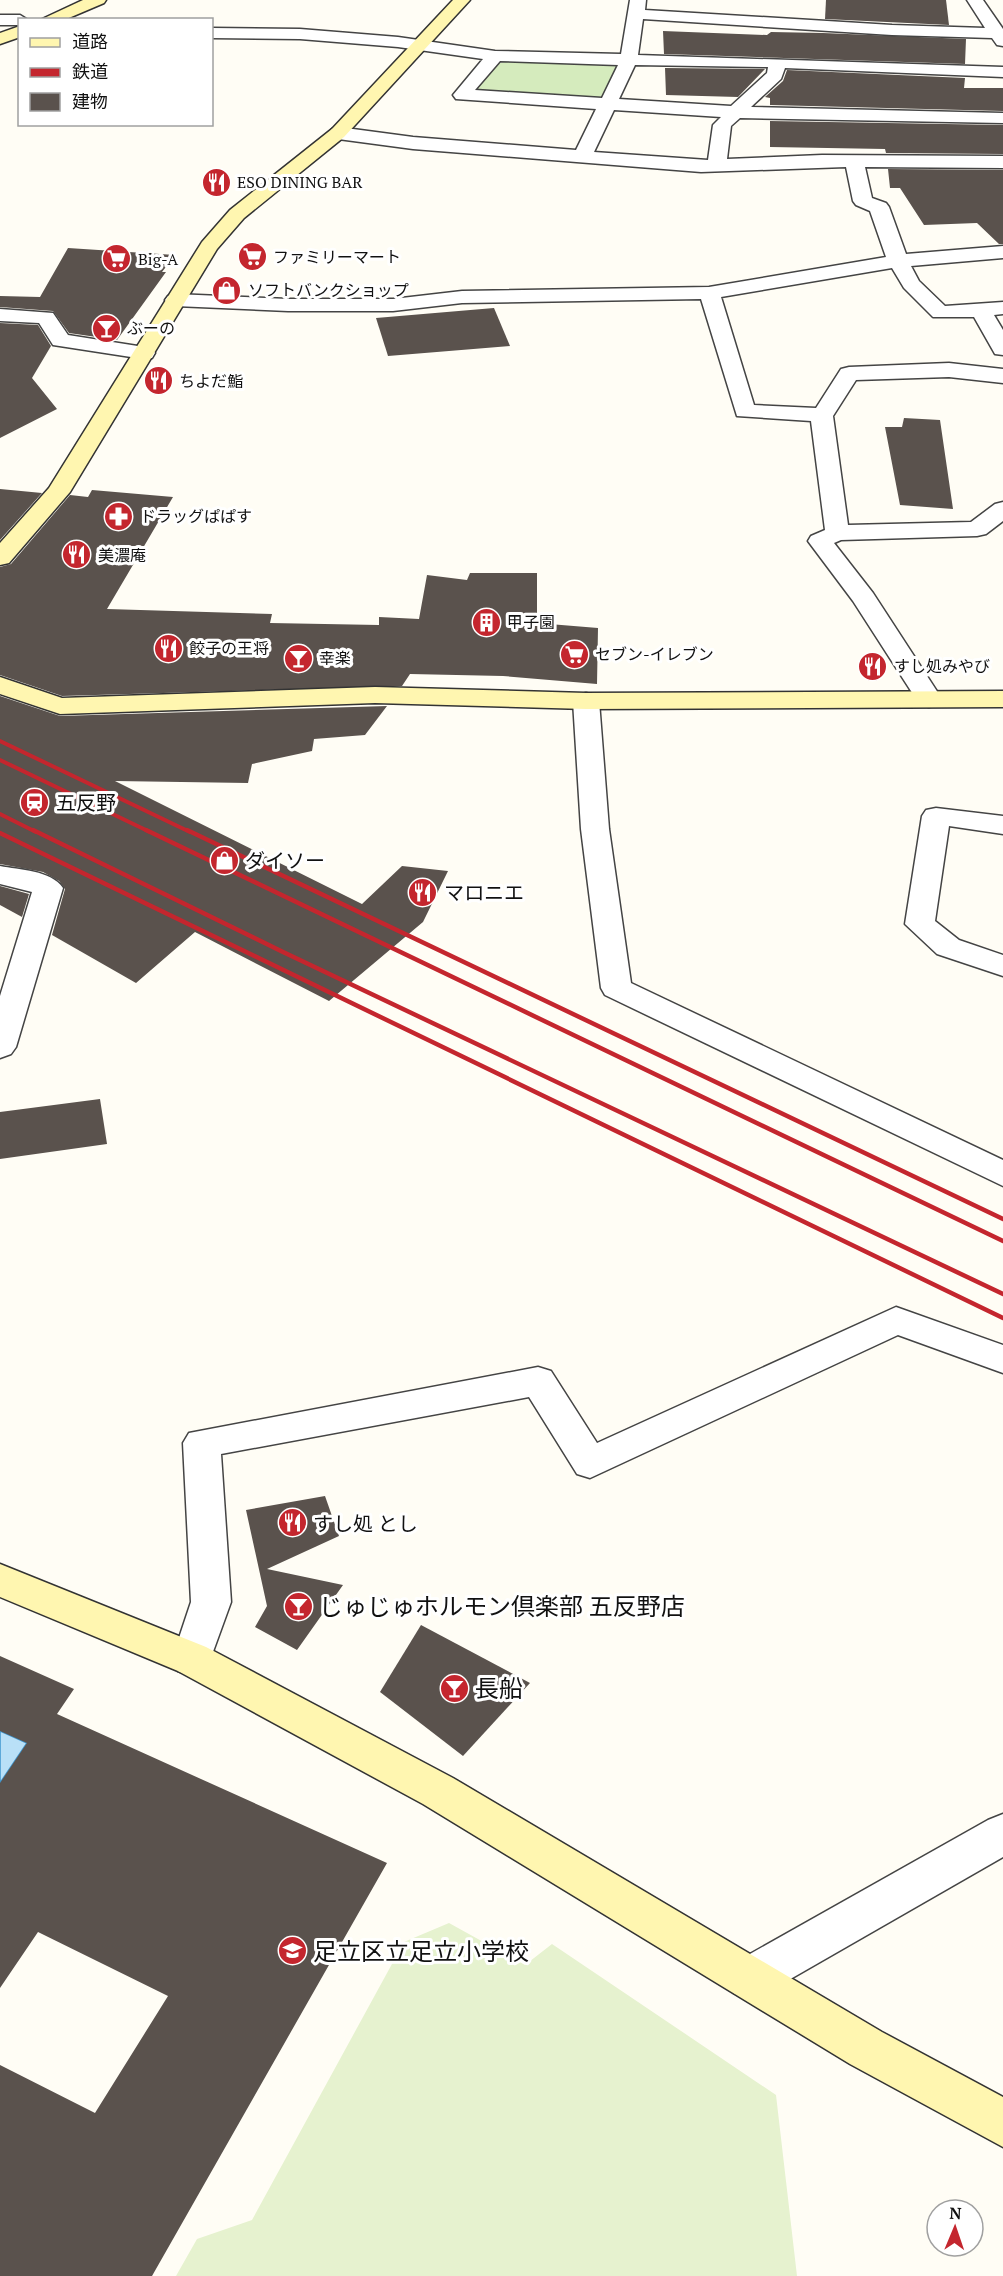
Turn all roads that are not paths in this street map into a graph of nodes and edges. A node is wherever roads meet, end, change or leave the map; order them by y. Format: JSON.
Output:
{"nodes":[{"id":1,"x":98,"y":0,"type":"edge"},
{"id":2,"x":462,"y":0,"type":"edge"},
{"id":3,"x":979,"y":6,"type":"edge"},
{"id":4,"x":638,"y":7,"type":"edge"},
{"id":5,"x":1003,"y":12,"type":"edge"},
{"id":6,"x":53,"y":18,"type":"edge"},
{"id":7,"x":0,"y":20,"type":"edge"},
{"id":8,"x":18,"y":20,"type":"edge"},
{"id":9,"x":18,"y":32,"type":"edge"},
{"id":10,"x":213,"y":33,"type":"edge"},
{"id":11,"x":999,"y":37,"type":"edge"},
{"id":12,"x":0,"y":39,"type":"edge"},
{"id":13,"x":419,"y":45,"type":"junction"},
{"id":14,"x":495,"y":56,"type":"junction"},
{"id":15,"x":629,"y":60,"type":"junction"},
{"id":16,"x":778,"y":63,"type":"junction"},
{"id":17,"x":1003,"y":72,"type":"edge"},
{"id":18,"x":609,"y":105,"type":"junction"},
{"id":19,"x":735,"y":112,"type":"junction"},
{"id":20,"x":1003,"y":118,"type":"edge"},
{"id":21,"x":338,"y":133,"type":"junction"},
{"id":22,"x":583,"y":155,"type":"junction"},
{"id":23,"x":854,"y":161,"type":"junction"},
{"id":24,"x":1003,"y":162,"type":"edge"},
{"id":25,"x":717,"y":165,"type":"junction"},
{"id":26,"x":1003,"y":252,"type":"edge"},
{"id":27,"x":898,"y":261,"type":"junction"},
{"id":28,"x":709,"y":293,"type":"junction"},
{"id":29,"x":175,"y":300,"type":"junction"},
{"id":30,"x":1003,"y":308,"type":"edge"},
{"id":31,"x":981,"y":310,"type":"junction"},
{"id":32,"x":0,"y":315,"type":"edge"},
{"id":33,"x":1003,"y":348,"type":"edge"},
{"id":34,"x":144,"y":353,"type":"junction"},
{"id":35,"x":1003,"y":376,"type":"edge"},
{"id":36,"x":822,"y":416,"type":"junction"},
{"id":37,"x":1003,"y":509,"type":"edge"},
{"id":38,"x":837,"y":533,"type":"junction"},
{"id":39,"x":0,"y":558,"type":"edge"},
{"id":40,"x":0,"y":685,"type":"edge"},
{"id":41,"x":929,"y":699,"type":"junction"},
{"id":42,"x":1003,"y":699,"type":"edge"},
{"id":43,"x":586,"y":700,"type":"junction"},
{"id":44,"x":1003,"y":825,"type":"edge"},
{"id":45,"x":0,"y":875,"type":"edge"},
{"id":46,"x":1003,"y":966,"type":"edge"},
{"id":47,"x":0,"y":1047,"type":"edge"},
{"id":48,"x":1003,"y":1174,"type":"edge"},
{"id":49,"x":1003,"y":1359,"type":"edge"},
{"id":50,"x":0,"y":1580,"type":"edge"},
{"id":51,"x":192,"y":1659,"type":"junction"},
{"id":52,"x":1003,"y":1834,"type":"edge"},
{"id":53,"x":750,"y":1978,"type":"junction"},
{"id":54,"x":1003,"y":2123,"type":"edge"}],
"edges":[{"from":1,"to":6,"type":"street"},
{"from":2,"to":13,"type":"street"},
{"from":3,"to":5,"type":"street"},
{"from":3,"to":11,"type":"street"},
{"from":4,"to":11,"type":"street"},
{"from":4,"to":15,"type":"street"},
{"from":7,"to":8,"type":"street"},
{"from":9,"to":12,"type":"street"},
{"from":10,"to":13,"type":"street"},
{"from":13,"to":14,"type":"street"},
{"from":13,"to":21,"type":"street"},
{"from":14,"to":15,"type":"street"},
{"from":14,"to":18,"type":"street"},
{"from":15,"to":16,"type":"street"},
{"from":15,"to":18,"type":"street"},
{"from":16,"to":17,"type":"street"},
{"from":16,"to":19,"type":"street"},
{"from":18,"to":19,"type":"street"},
{"from":18,"to":22,"type":"street"},
{"from":19,"to":20,"type":"street"},
{"from":19,"to":25,"type":"street"},
{"from":21,"to":22,"type":"street"},
{"from":21,"to":29,"type":"street"},
{"from":22,"to":25,"type":"street"},
{"from":23,"to":24,"type":"street"},
{"from":23,"to":25,"type":"street"},
{"from":23,"to":27,"type":"street"},
{"from":26,"to":27,"type":"street"},
{"from":27,"to":28,"type":"street"},
{"from":27,"to":31,"type":"street"},
{"from":28,"to":29,"type":"street"},
{"from":28,"to":36,"type":"street"},
{"from":29,"to":34,"type":"street"},
{"from":30,"to":31,"type":"street"},
{"from":31,"to":33,"type":"street"},
{"from":32,"to":34,"type":"street"},
{"from":34,"to":39,"type":"street"},
{"from":35,"to":36,"type":"street"},
{"from":36,"to":38,"type":"street"},
{"from":37,"to":38,"type":"street"},
{"from":38,"to":41,"type":"street"},
{"from":40,"to":43,"type":"street"},
{"from":41,"to":42,"type":"street"},
{"from":41,"to":43,"type":"street"},
{"from":43,"to":48,"type":"street"},
{"from":44,"to":46,"type":"street"},
{"from":45,"to":47,"type":"street"},
{"from":49,"to":51,"type":"street"},
{"from":50,"to":51,"type":"street"},
{"from":51,"to":53,"type":"street"},
{"from":52,"to":53,"type":"street"},
{"from":53,"to":54,"type":"street"}]}
